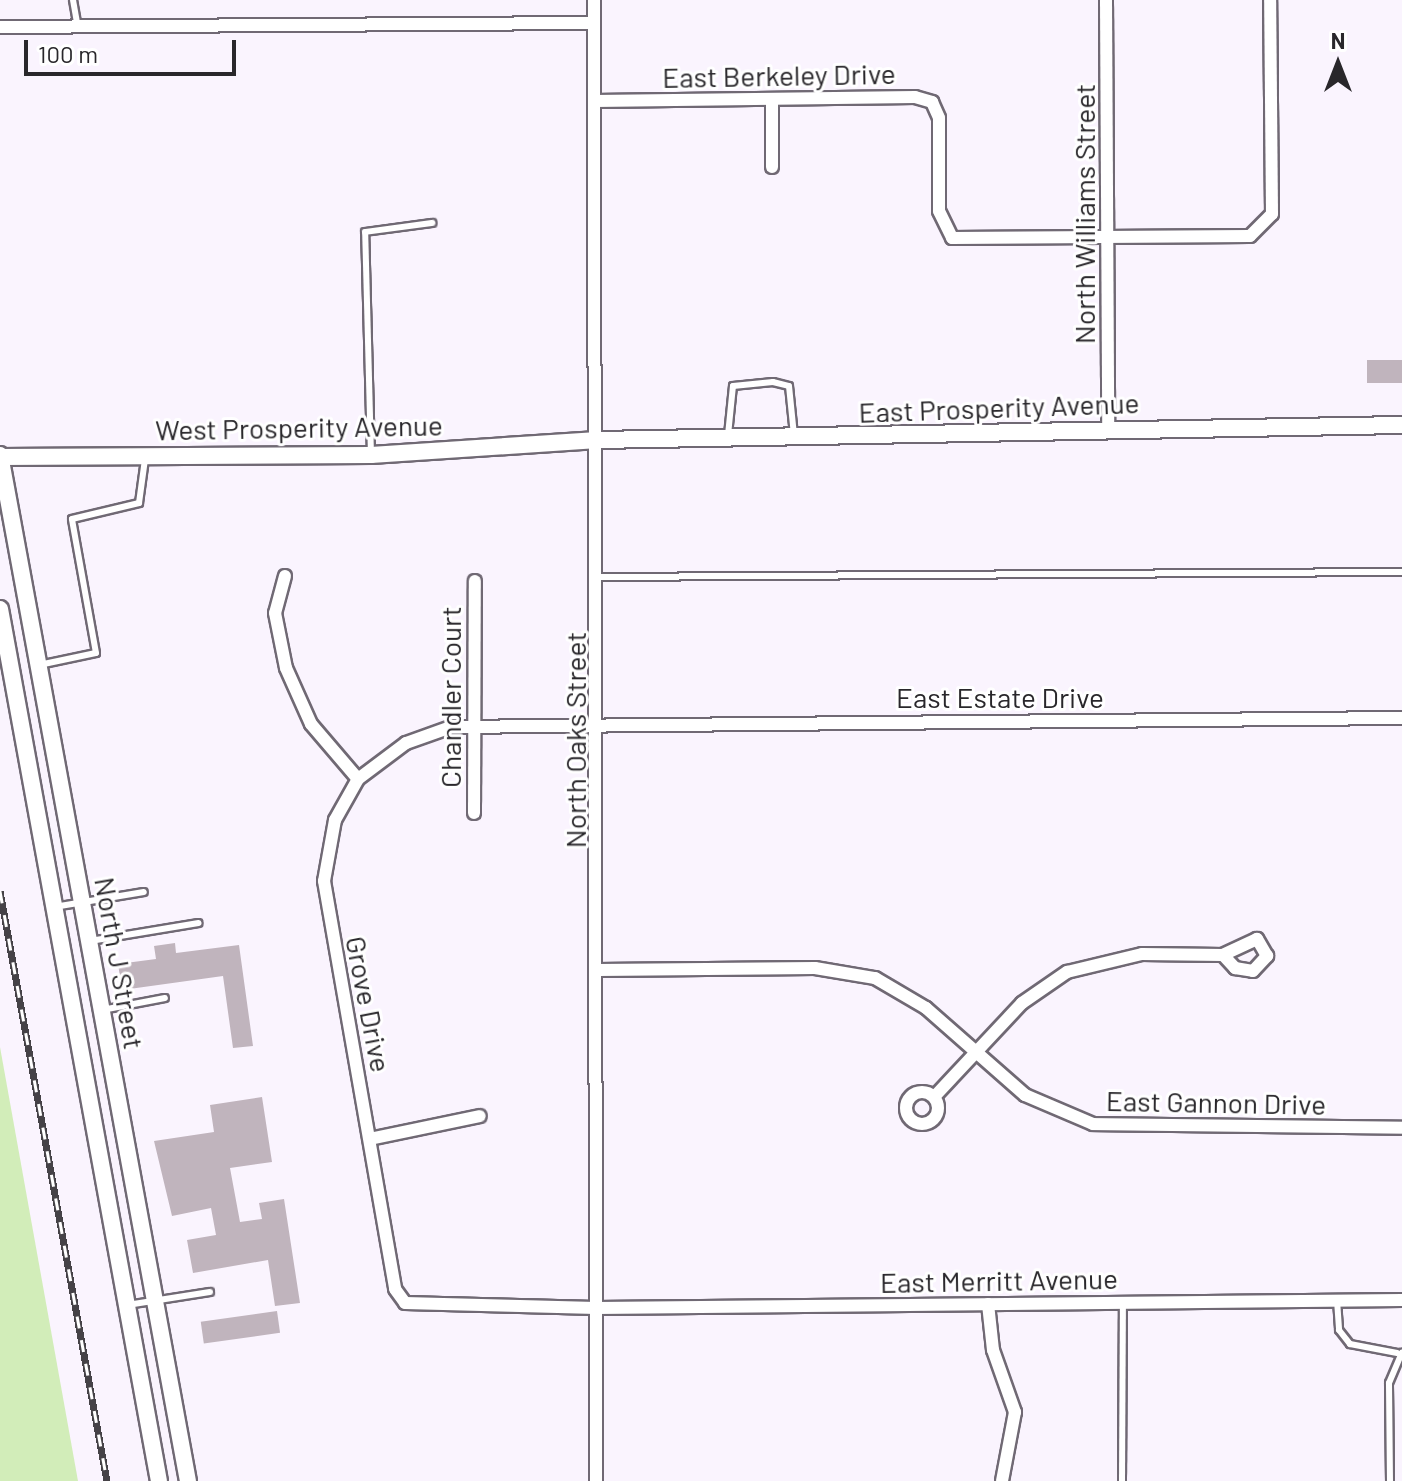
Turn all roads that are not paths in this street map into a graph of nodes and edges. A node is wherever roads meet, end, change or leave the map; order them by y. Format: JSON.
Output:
{"nodes":[{"id":1,"x":73,"y":0,"type":"edge"},
{"id":2,"x":594,"y":0,"type":"edge"},
{"id":3,"x":1106,"y":0,"type":"edge"},
{"id":4,"x":1270,"y":0,"type":"edge"},
{"id":5,"x":594,"y":23,"type":"junction"},
{"id":6,"x":0,"y":27,"type":"edge"},
{"id":7,"x":78,"y":27,"type":"junction"},
{"id":8,"x":595,"y":101,"type":"junction"},
{"id":9,"x":772,"y":101,"type":"junction"},
{"id":10,"x":772,"y":167,"type":"dead end"},
{"id":11,"x":432,"y":223,"type":"dead end"},
{"id":12,"x":1109,"y":237,"type":"junction"},
{"id":13,"x":1402,"y":425,"type":"edge"},
{"id":14,"x":1108,"y":428,"type":"junction"},
{"id":15,"x":794,"y":438,"type":"junction"},
{"id":16,"x":728,"y":439,"type":"junction"},
{"id":17,"x":598,"y":440,"type":"junction"},
{"id":18,"x":371,"y":455,"type":"junction"},
{"id":19,"x":0,"y":456,"type":"edge"},
{"id":20,"x":145,"y":456,"type":"junction"},
{"id":21,"x":1402,"y":572,"type":"edge"},
{"id":22,"x":285,"y":576,"type":"dead end"},
{"id":23,"x":600,"y":577,"type":"junction"},
{"id":24,"x":475,"y":581,"type":"dead end"},
{"id":25,"x":0,"y":609,"type":"edge"},
{"id":26,"x":39,"y":665,"type":"junction"},
{"id":27,"x":1402,"y":718,"type":"edge"},
{"id":28,"x":598,"y":724,"type":"junction"},
{"id":29,"x":474,"y":725,"type":"junction"},
{"id":30,"x":358,"y":779,"type":"junction"},
{"id":31,"x":474,"y":813,"type":"dead end"},
{"id":32,"x":144,"y":892,"type":"dead end"},
{"id":33,"x":83,"y":902,"type":"junction"},
{"id":34,"x":54,"y":907,"type":"junction"},
{"id":35,"x":199,"y":923,"type":"dead end"},
{"id":36,"x":90,"y":941,"type":"junction"},
{"id":37,"x":1223,"y":955,"type":"dead end"},
{"id":38,"x":598,"y":970,"type":"junction"},
{"id":39,"x":165,"y":998,"type":"dead end"},
{"id":40,"x":102,"y":1010,"type":"junction"},
{"id":41,"x":975,"y":1051,"type":"junction"},
{"id":42,"x":935,"y":1096,"type":"dead end"},
{"id":43,"x":480,"y":1116,"type":"dead end"},
{"id":44,"x":1402,"y":1128,"type":"edge"},
{"id":45,"x":370,"y":1139,"type":"junction"},
{"id":46,"x":210,"y":1292,"type":"dead end"},
{"id":47,"x":1337,"y":1300,"type":"junction"},
{"id":48,"x":1402,"y":1300,"type":"edge"},
{"id":49,"x":155,"y":1301,"type":"junction"},
{"id":50,"x":1123,"y":1302,"type":"junction"},
{"id":51,"x":988,"y":1304,"type":"junction"},
{"id":52,"x":127,"y":1305,"type":"junction"},
{"id":53,"x":596,"y":1308,"type":"junction"},
{"id":54,"x":1400,"y":1353,"type":"edge"},
{"id":55,"x":159,"y":1481,"type":"edge"},
{"id":56,"x":188,"y":1481,"type":"edge"},
{"id":57,"x":596,"y":1481,"type":"edge"},
{"id":58,"x":1002,"y":1481,"type":"edge"},
{"id":59,"x":1122,"y":1481,"type":"edge"},
{"id":60,"x":1390,"y":1481,"type":"edge"}],
"edges":[{"from":1,"to":7,"type":"lane"},
{"from":2,"to":5,"type":"street","name":"North Oaks Street"},
{"from":3,"to":12,"type":"street","name":"North Williams Street"},
{"from":4,"to":12,"type":"street","name":"East Berkeley Drive"},
{"from":5,"to":7,"type":"street"},
{"from":5,"to":8,"type":"street","name":"North Oaks Street"},
{"from":6,"to":7,"type":"street"},
{"from":8,"to":9,"type":"street","name":"East Berkeley Drive"},
{"from":8,"to":17,"type":"street","name":"North Oaks Street"},
{"from":9,"to":10,"type":"street"},
{"from":9,"to":12,"type":"street","name":"East Berkeley Drive"},
{"from":11,"to":18,"type":"lane"},
{"from":12,"to":14,"type":"street","name":"North Williams Street"},
{"from":13,"to":14,"type":"main road","name":"East Prosperity Avenue"},
{"from":14,"to":15,"type":"main road","name":"East Prosperity Avenue"},
{"from":15,"to":16,"type":"main road","name":"East Prosperity Avenue"},
{"from":15,"to":16,"type":"lane"},
{"from":16,"to":17,"type":"main road","name":"East Prosperity Avenue"},
{"from":17,"to":18,"type":"main road","name":"West Prosperity Avenue"},
{"from":17,"to":23,"type":"street","name":"North Oaks Street"},
{"from":18,"to":20,"type":"main road","name":"West Prosperity Avenue"},
{"from":19,"to":20,"type":"main road","name":"West Prosperity Avenue"},
{"from":19,"to":26,"type":"main road","name":"North J Street"},
{"from":20,"to":26,"type":"lane"},
{"from":21,"to":23,"type":"lane"},
{"from":22,"to":30,"type":"street"},
{"from":23,"to":28,"type":"street","name":"North Oaks Street"},
{"from":24,"to":29,"type":"street","name":"Chandler Court"},
{"from":25,"to":34,"type":"main road","name":"North J Street"},
{"from":26,"to":33,"type":"main road","name":"North J Street"},
{"from":27,"to":28,"type":"street","name":"East Estate Drive"},
{"from":28,"to":29,"type":"street","name":"Grove Drive"},
{"from":28,"to":38,"type":"street","name":"North Oaks Street"},
{"from":29,"to":30,"type":"street","name":"Grove Drive"},
{"from":29,"to":31,"type":"street","name":"Chandler Court"},
{"from":30,"to":45,"type":"street","name":"Grove Drive"},
{"from":32,"to":33,"type":"lane"},
{"from":33,"to":34,"type":"lane"},
{"from":33,"to":36,"type":"main road","name":"North J Street"},
{"from":34,"to":52,"type":"main road","name":"North J Street"},
{"from":35,"to":36,"type":"lane"},
{"from":36,"to":40,"type":"main road","name":"North J Street"},
{"from":37,"to":41,"type":"street"},
{"from":38,"to":41,"type":"street","name":"East Gannon Drive"},
{"from":38,"to":53,"type":"street","name":"North Oaks Street"},
{"from":39,"to":40,"type":"lane"},
{"from":40,"to":49,"type":"main road","name":"North J Street"},
{"from":41,"to":42,"type":"street"},
{"from":41,"to":44,"type":"street","name":"East Gannon Drive"},
{"from":43,"to":45,"type":"street"},
{"from":45,"to":53,"type":"street","name":"Grove Drive"},
{"from":46,"to":49,"type":"lane"},
{"from":47,"to":48,"type":"street","name":"East Merritt Avenue"},
{"from":47,"to":50,"type":"street","name":"East Merritt Avenue"},
{"from":47,"to":54,"type":"lane"},
{"from":49,"to":52,"type":"lane"},
{"from":49,"to":56,"type":"main road","name":"North J Street"},
{"from":50,"to":51,"type":"street","name":"East Merritt Avenue"},
{"from":50,"to":59,"type":"lane"},
{"from":51,"to":53,"type":"street","name":"East Merritt Avenue"},
{"from":51,"to":58,"type":"street"},
{"from":52,"to":55,"type":"main road","name":"North J Street"},
{"from":53,"to":57,"type":"street","name":"North Oaks Street"},
{"from":54,"to":60,"type":"lane"}]}
